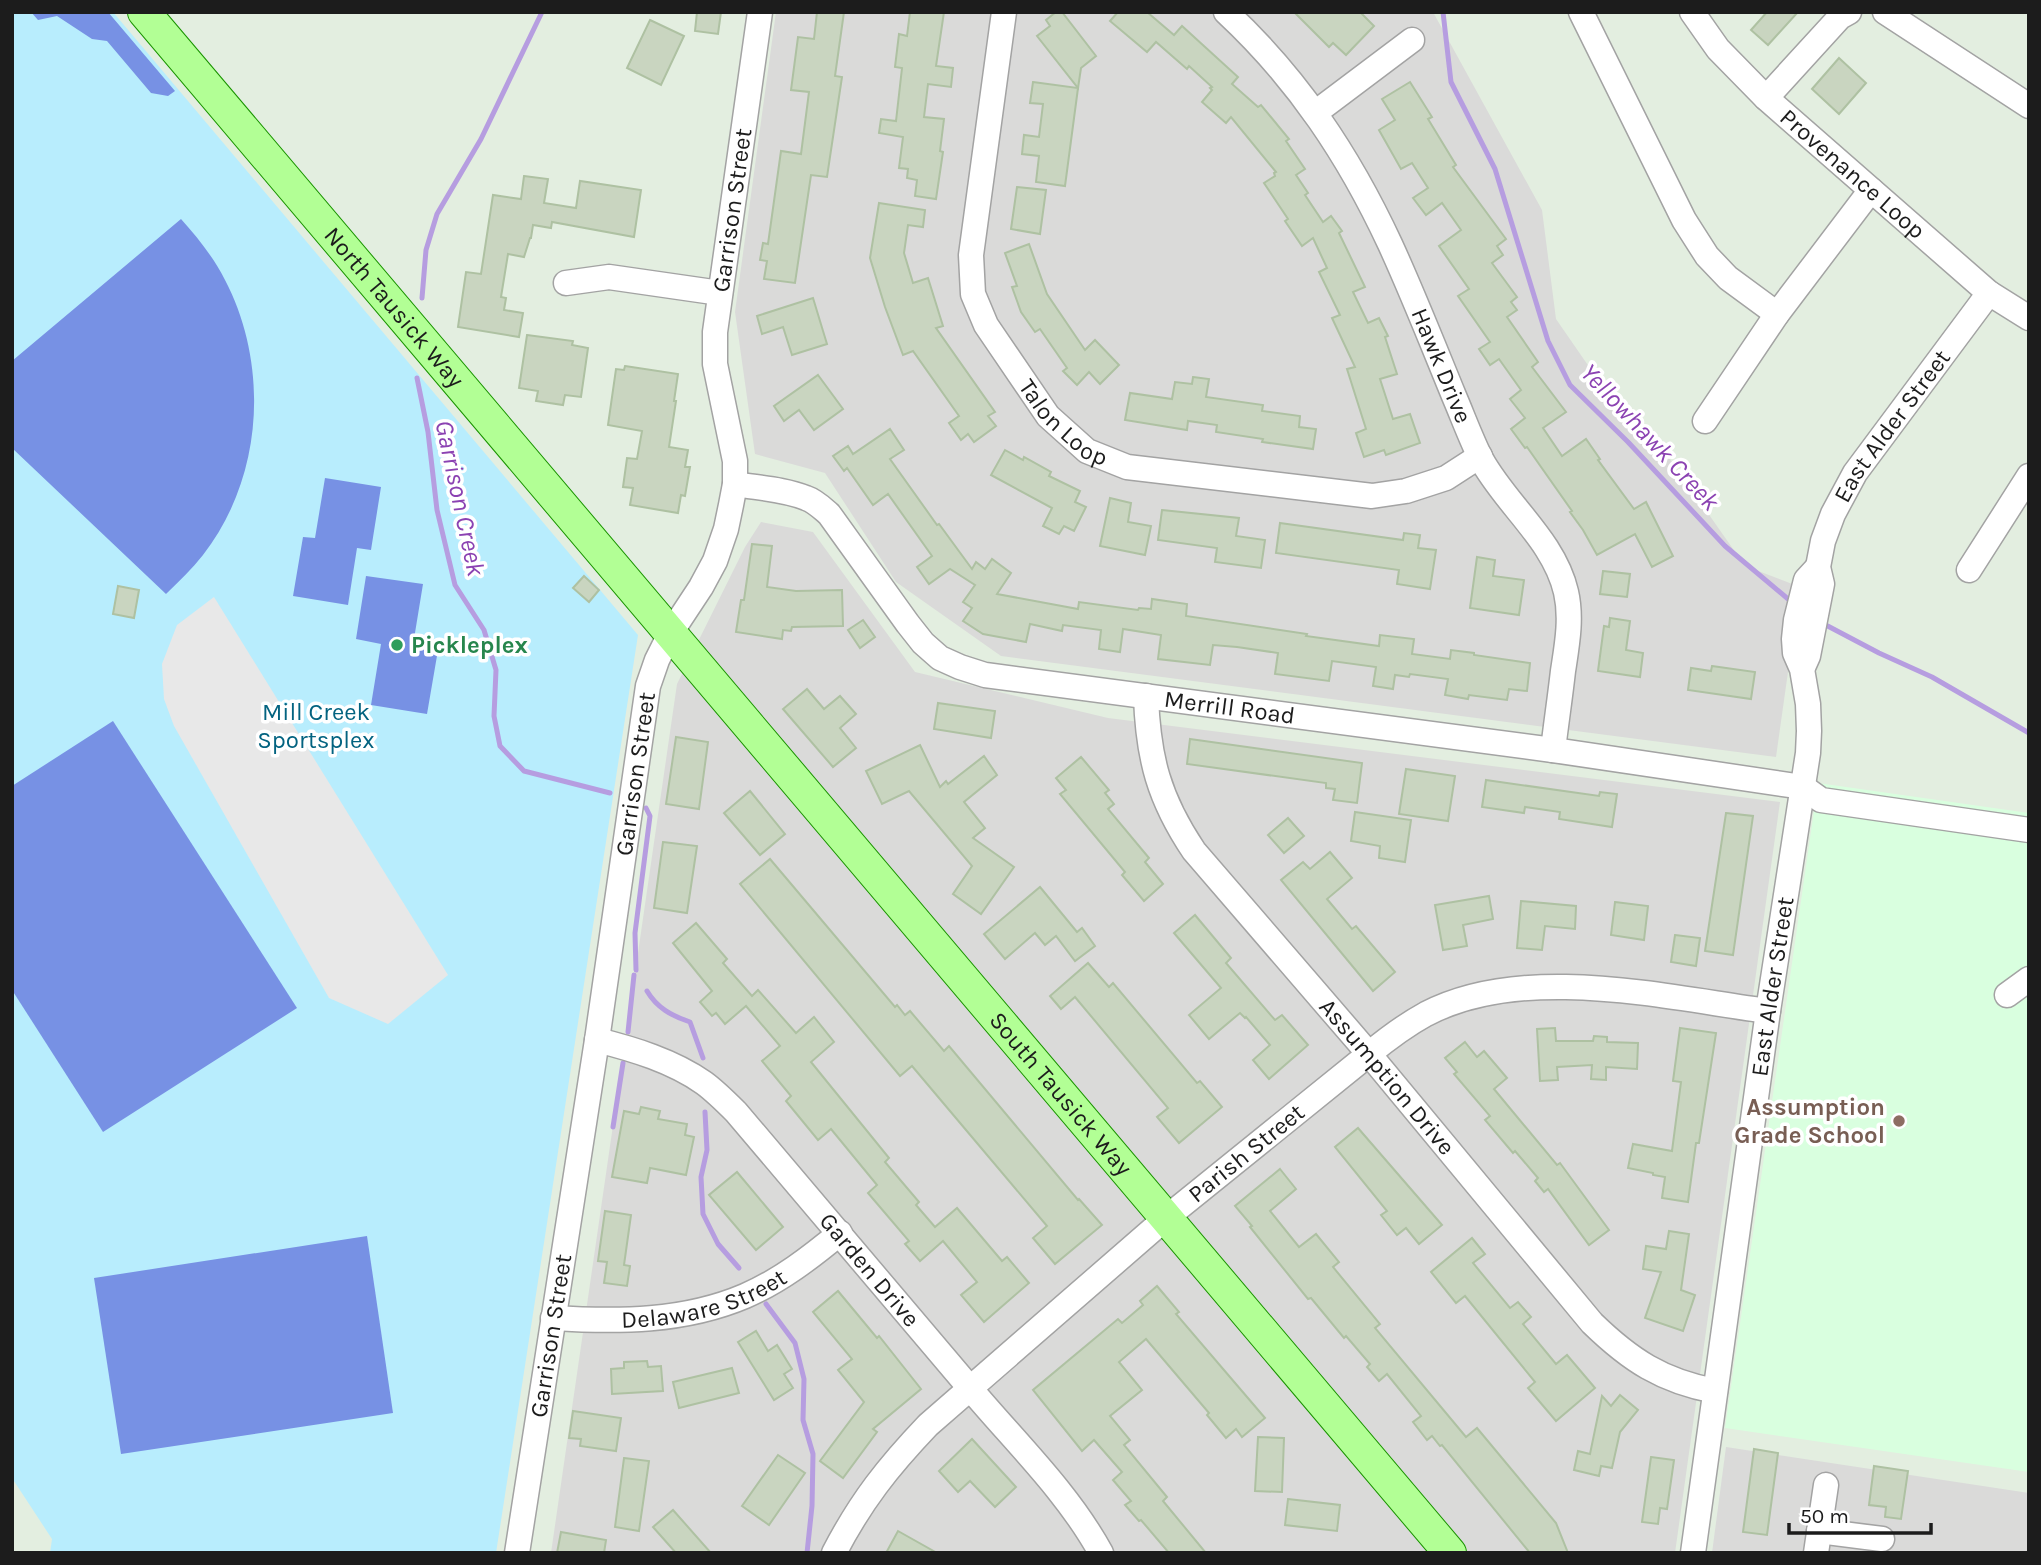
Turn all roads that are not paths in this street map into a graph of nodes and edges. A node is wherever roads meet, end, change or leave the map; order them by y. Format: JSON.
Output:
{"nodes":[{"id":1,"x":144,"y":12,"type":"edge"},
{"id":2,"x":760,"y":12,"type":"edge"},
{"id":3,"x":1004,"y":12,"type":"edge"},
{"id":4,"x":1226,"y":12,"type":"edge"},
{"id":5,"x":1581,"y":12,"type":"edge"},
{"id":6,"x":1692,"y":12,"type":"edge"},
{"id":7,"x":1849,"y":12,"type":"edge"},
{"id":8,"x":1885,"y":12,"type":"edge"},
{"id":9,"x":1412,"y":40,"type":"dead end"},
{"id":10,"x":1766,"y":98,"type":"junction"},
{"id":11,"x":2029,"y":106,"type":"edge"},
{"id":12,"x":1315,"y":113,"type":"junction"},
{"id":13,"x":1871,"y":190,"type":"junction"},
{"id":14,"x":566,"y":283,"type":"dead end"},
{"id":15,"x":720,"y":293,"type":"junction"},
{"id":16,"x":1989,"y":293,"type":"junction"},
{"id":17,"x":1777,"y":314,"type":"junction"},
{"id":18,"x":2029,"y":318,"type":"edge"},
{"id":19,"x":1705,"y":421,"type":"dead end"},
{"id":20,"x":1480,"y":456,"type":"junction"},
{"id":21,"x":2029,"y":475,"type":"edge"},
{"id":22,"x":735,"y":484,"type":"junction"},
{"id":23,"x":2022,"y":501,"type":"edge"},
{"id":24,"x":1969,"y":570,"type":"dead end"},
{"id":25,"x":670,"y":634,"type":"junction"},
{"id":26,"x":1146,"y":696,"type":"junction"},
{"id":27,"x":1553,"y":750,"type":"junction"},
{"id":28,"x":1803,"y":787,"type":"junction"},
{"id":29,"x":2029,"y":830,"type":"edge"},
{"id":30,"x":2029,"y":979,"type":"edge"},
{"id":31,"x":2007,"y":995,"type":"dead end"},
{"id":32,"x":1768,"y":1011,"type":"junction"},
{"id":33,"x":597,"y":1040,"type":"junction"},
{"id":34,"x":1369,"y":1054,"type":"junction"},
{"id":35,"x":1166,"y":1219,"type":"junction"},
{"id":36,"x":840,"y":1233,"type":"junction"},
{"id":37,"x":553,"y":1318,"type":"junction"},
{"id":38,"x":969,"y":1388,"type":"junction"},
{"id":39,"x":1715,"y":1391,"type":"junction"},
{"id":40,"x":1826,"y":1485,"type":"dead end"},
{"id":41,"x":1882,"y":1539,"type":"dead end"},
{"id":42,"x":1818,"y":1542,"type":"edge"},
{"id":43,"x":517,"y":1553,"type":"edge"},
{"id":44,"x":834,"y":1553,"type":"edge"},
{"id":45,"x":1101,"y":1553,"type":"edge"},
{"id":46,"x":1450,"y":1553,"type":"edge"},
{"id":47,"x":1693,"y":1553,"type":"edge"}],
"edges":[{"from":1,"to":25,"type":"main road","name":"North Tausick Way"},
{"from":2,"to":15,"type":"street","name":"Garrison Street"},
{"from":3,"to":20,"type":"street","name":"Talon Loop"},
{"from":4,"to":12,"type":"street","name":"Hawk Drive"},
{"from":5,"to":17,"type":"street"},
{"from":6,"to":10,"type":"street","name":"Provenance Loop"},
{"from":7,"to":10,"type":"street"},
{"from":8,"to":11,"type":"street"},
{"from":9,"to":12,"type":"street"},
{"from":10,"to":13,"type":"street","name":"Provenance Loop"},
{"from":12,"to":20,"type":"street","name":"Hawk Drive"},
{"from":13,"to":16,"type":"street","name":"Provenance Loop"},
{"from":13,"to":17,"type":"street"},
{"from":14,"to":15,"type":"street"},
{"from":15,"to":22,"type":"street","name":"Garrison Street"},
{"from":16,"to":18,"type":"street","name":"Provenance Loop"},
{"from":16,"to":28,"type":"street","name":"East Alder Street"},
{"from":17,"to":19,"type":"street"},
{"from":20,"to":27,"type":"street","name":"Hawk Drive"},
{"from":21,"to":23,"type":"street"},
{"from":22,"to":25,"type":"street","name":"Garrison Street"},
{"from":22,"to":26,"type":"street","name":"Merrill Road"},
{"from":23,"to":24,"type":"street"},
{"from":25,"to":33,"type":"street","name":"Garrison Street"},
{"from":25,"to":35,"type":"main road","name":"South Tausick Way"},
{"from":26,"to":27,"type":"street","name":"Merrill Road"},
{"from":26,"to":34,"type":"street","name":"Assumption Drive"},
{"from":27,"to":28,"type":"street","name":"Merrill Road"},
{"from":28,"to":29,"type":"street","name":"Merrill Road"},
{"from":28,"to":32,"type":"street","name":"East Alder Street"},
{"from":30,"to":31,"type":"street"},
{"from":32,"to":34,"type":"street","name":"Parish Street"},
{"from":32,"to":39,"type":"street","name":"East Alder Street"},
{"from":33,"to":36,"type":"street","name":"Garden Drive"},
{"from":33,"to":37,"type":"street","name":"Garrison Street"},
{"from":34,"to":35,"type":"street","name":"Parish Street"},
{"from":34,"to":39,"type":"street","name":"Assumption Drive"},
{"from":35,"to":38,"type":"street","name":"Parish Street"},
{"from":35,"to":46,"type":"main road","name":"South Tausick Way"},
{"from":36,"to":37,"type":"street","name":"Delaware Street"},
{"from":36,"to":38,"type":"street","name":"Garden Drive"},
{"from":37,"to":43,"type":"street","name":"Garrison Street"},
{"from":38,"to":44,"type":"street","name":"Parish Street"},
{"from":38,"to":45,"type":"street","name":"Garden Drive"},
{"from":39,"to":47,"type":"street","name":"East Alder Street"},
{"from":40,"to":42,"type":"street"},
{"from":41,"to":42,"type":"street"}]}
